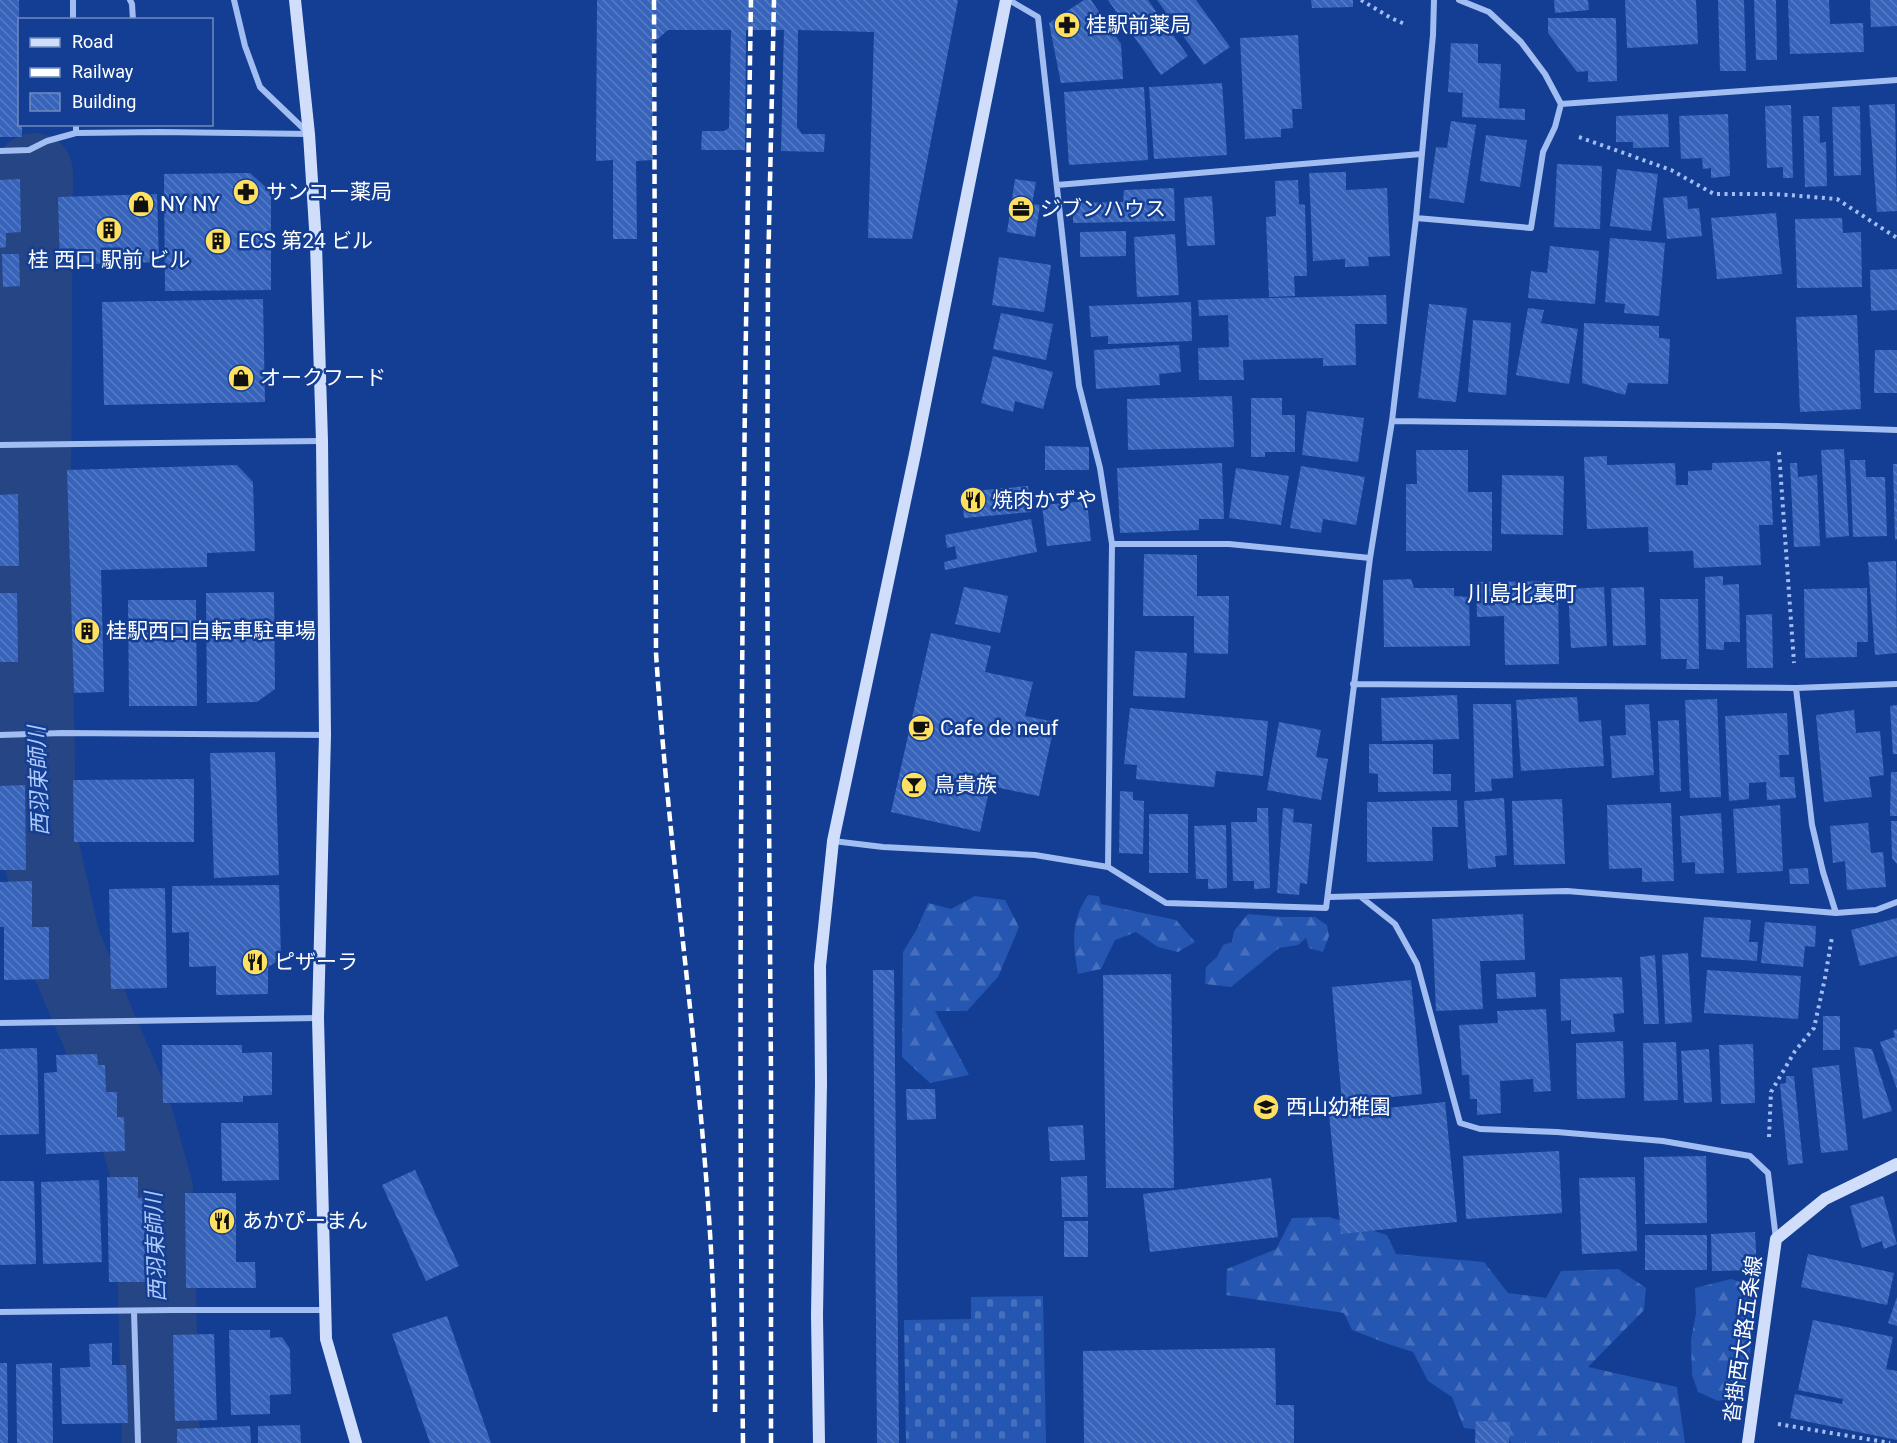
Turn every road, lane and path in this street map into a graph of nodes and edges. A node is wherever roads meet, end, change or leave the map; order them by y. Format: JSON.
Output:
{"nodes":[{"id":1,"x":73,"y":0,"type":"edge"},
{"id":2,"x":130,"y":0,"type":"edge"},
{"id":3,"x":234,"y":0,"type":"edge"},
{"id":4,"x":295,"y":0,"type":"edge"},
{"id":5,"x":1008,"y":0,"type":"edge"},
{"id":6,"x":1361,"y":0,"type":"edge"},
{"id":7,"x":1434,"y":0,"type":"edge"},
{"id":8,"x":1459,"y":0,"type":"edge"},
{"id":9,"x":73,"y":18,"type":"edge"},
{"id":10,"x":133,"y":18,"type":"edge"},
{"id":11,"x":1433,"y":35,"type":"junction"},
{"id":12,"x":1897,"y":80,"type":"edge"},
{"id":13,"x":1561,"y":104,"type":"junction"},
{"id":14,"x":76,"y":126,"type":"edge"},
{"id":15,"x":133,"y":126,"type":"edge"},
{"id":16,"x":1555,"y":127,"type":"junction"},
{"id":17,"x":133,"y":132,"type":"junction"},
{"id":18,"x":76,"y":133,"type":"junction"},
{"id":19,"x":309,"y":134,"type":"junction"},
{"id":20,"x":0,"y":151,"type":"edge"},
{"id":21,"x":1420,"y":154,"type":"junction"},
{"id":22,"x":1057,"y":185,"type":"junction"},
{"id":23,"x":1416,"y":218,"type":"junction"},
{"id":24,"x":1897,"y":238,"type":"edge"},
{"id":25,"x":1392,"y":421,"type":"junction"},
{"id":26,"x":1777,"y":426,"type":"junction"},
{"id":27,"x":1897,"y":430,"type":"edge"},
{"id":28,"x":322,"y":441,"type":"junction"},
{"id":29,"x":2,"y":446,"type":"edge"},
{"id":30,"x":1112,"y":544,"type":"junction"},
{"id":31,"x":1370,"y":558,"type":"junction"},
{"id":32,"x":1353,"y":684,"type":"junction"},
{"id":33,"x":1897,"y":684,"type":"edge"},
{"id":34,"x":1796,"y":688,"type":"junction"},
{"id":35,"x":0,"y":735,"type":"edge"},
{"id":36,"x":324,"y":735,"type":"junction"},
{"id":37,"x":833,"y":841,"type":"junction"},
{"id":38,"x":1108,"y":867,"type":"junction"},
{"id":39,"x":1329,"y":897,"type":"junction"},
{"id":40,"x":1361,"y":897,"type":"junction"},
{"id":41,"x":1897,"y":902,"type":"edge"},
{"id":42,"x":1836,"y":913,"type":"junction"},
{"id":43,"x":318,"y":1018,"type":"junction"},
{"id":44,"x":0,"y":1023,"type":"edge"},
{"id":45,"x":1897,"y":1164,"type":"edge"},
{"id":46,"x":1768,"y":1173,"type":"junction"},
{"id":47,"x":1776,"y":1239,"type":"junction"},
{"id":48,"x":326,"y":1310,"type":"junction"},
{"id":49,"x":134,"y":1311,"type":"junction"},
{"id":50,"x":0,"y":1312,"type":"edge"},
{"id":51,"x":1752,"y":1419,"type":"junction"},
{"id":52,"x":138,"y":1443,"type":"edge"},
{"id":53,"x":356,"y":1443,"type":"edge"},
{"id":54,"x":819,"y":1443,"type":"edge"},
{"id":55,"x":1748,"y":1443,"type":"edge"},
{"id":56,"x":1890,"y":1443,"type":"edge"}],
"edges":[{"from":1,"to":9,"type":"street"},
{"from":2,"to":10,"type":"street"},
{"from":3,"to":19,"type":"street"},
{"from":4,"to":19,"type":"street"},
{"from":5,"to":22,"type":"street"},
{"from":5,"to":37,"type":"street"},
{"from":6,"to":11,"type":"path"},
{"from":7,"to":11,"type":"street"},
{"from":8,"to":13,"type":"street"},
{"from":11,"to":21,"type":"street"},
{"from":12,"to":13,"type":"street"},
{"from":13,"to":16,"type":"street"},
{"from":14,"to":18,"type":"street"},
{"from":15,"to":17,"type":"street"},
{"from":16,"to":23,"type":"street"},
{"from":16,"to":24,"type":"path"},
{"from":17,"to":18,"type":"street"},
{"from":17,"to":19,"type":"street"},
{"from":18,"to":20,"type":"street"},
{"from":19,"to":28,"type":"street"},
{"from":21,"to":22,"type":"street"},
{"from":21,"to":23,"type":"street"},
{"from":22,"to":30,"type":"street"},
{"from":23,"to":25,"type":"street"},
{"from":25,"to":26,"type":"street"},
{"from":25,"to":31,"type":"street"},
{"from":26,"to":27,"type":"street"},
{"from":26,"to":34,"type":"path"},
{"from":28,"to":29,"type":"street"},
{"from":28,"to":36,"type":"street"},
{"from":30,"to":31,"type":"street"},
{"from":30,"to":38,"type":"street"},
{"from":31,"to":32,"type":"street"},
{"from":32,"to":34,"type":"street"},
{"from":32,"to":39,"type":"street"},
{"from":33,"to":34,"type":"street"},
{"from":34,"to":42,"type":"street"},
{"from":35,"to":36,"type":"street"},
{"from":36,"to":43,"type":"street"},
{"from":37,"to":38,"type":"street"},
{"from":37,"to":54,"type":"street"},
{"from":38,"to":39,"type":"street"},
{"from":39,"to":40,"type":"street"},
{"from":40,"to":42,"type":"street"},
{"from":40,"to":46,"type":"street"},
{"from":41,"to":42,"type":"street"},
{"from":42,"to":46,"type":"path"},
{"from":43,"to":44,"type":"street"},
{"from":43,"to":48,"type":"street"},
{"from":45,"to":47,"type":"street","name":"沓掛西大路五条線"},
{"from":46,"to":47,"type":"street"},
{"from":47,"to":51,"type":"street","name":"沓掛西大路五条線"},
{"from":48,"to":49,"type":"street"},
{"from":48,"to":53,"type":"street"},
{"from":49,"to":50,"type":"street"},
{"from":49,"to":52,"type":"street"},
{"from":51,"to":55,"type":"street","name":"沓掛西大路五条線"},
{"from":51,"to":56,"type":"path"}]}
